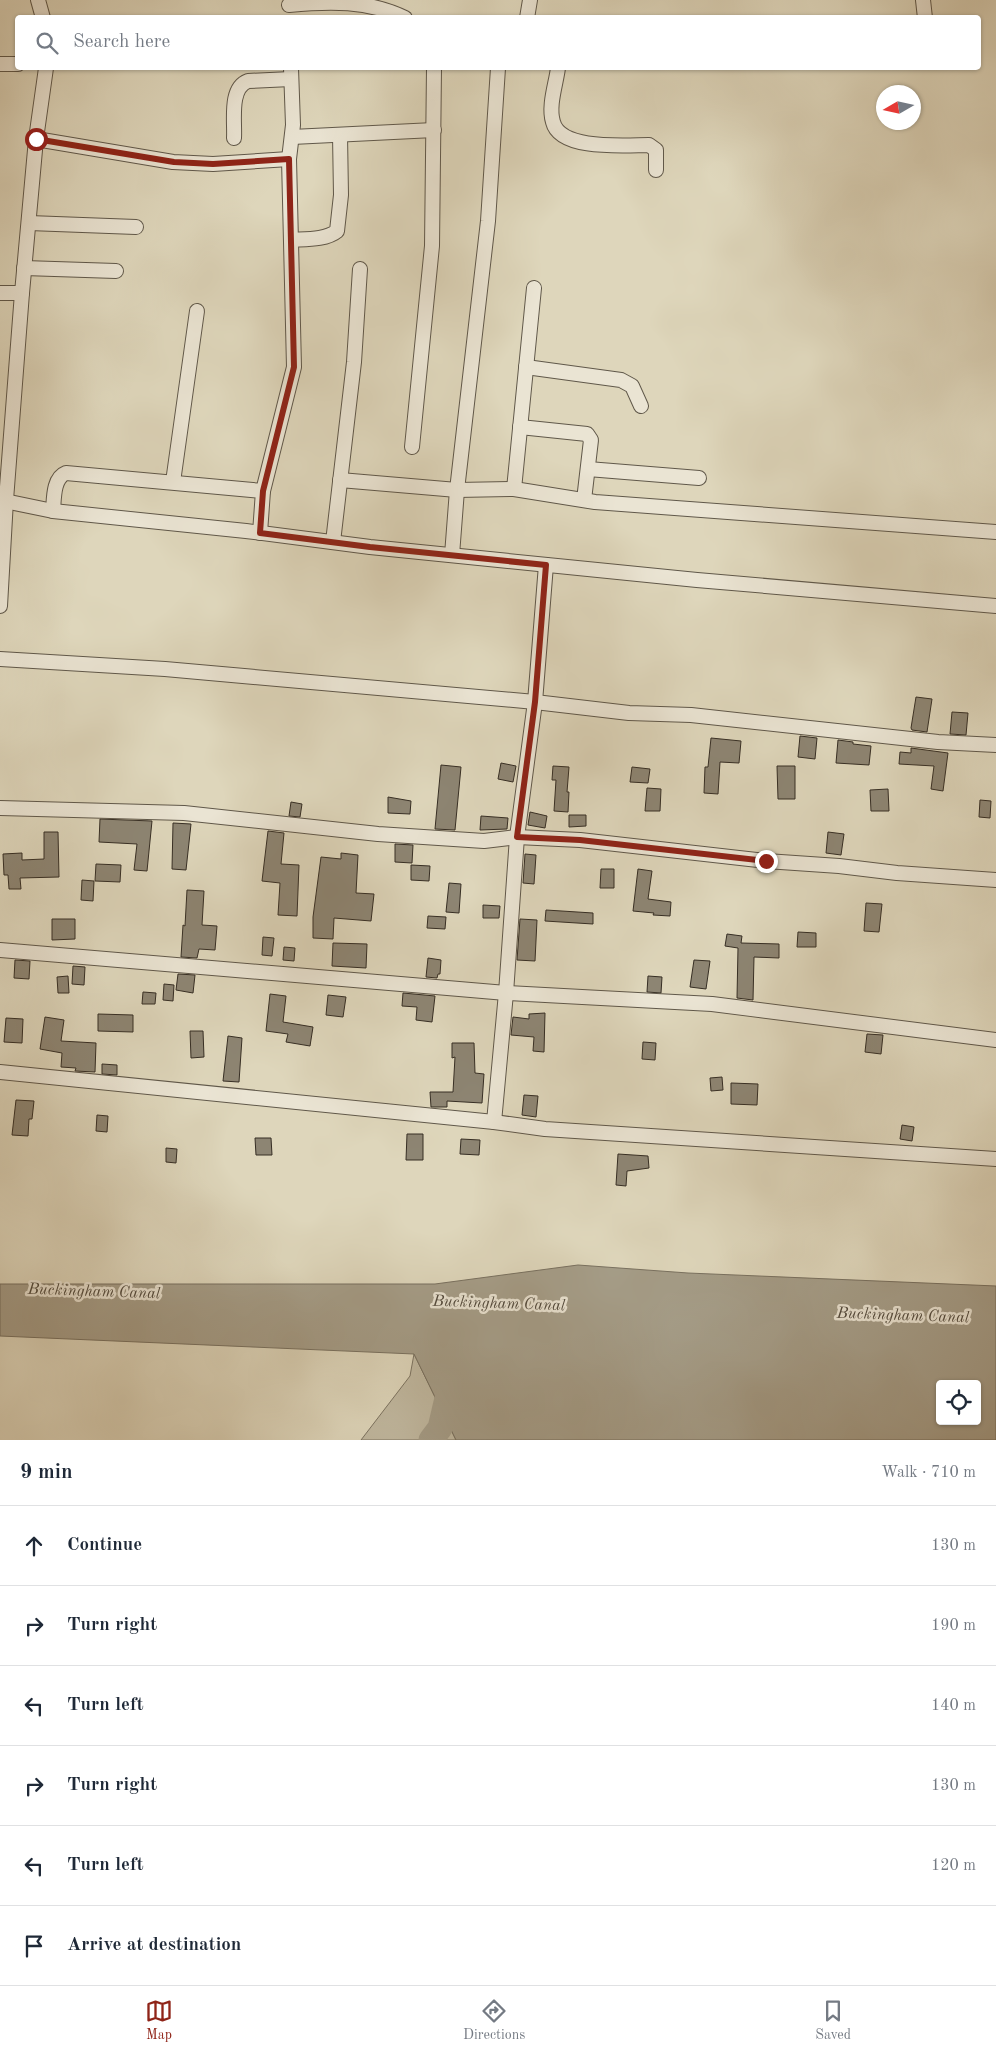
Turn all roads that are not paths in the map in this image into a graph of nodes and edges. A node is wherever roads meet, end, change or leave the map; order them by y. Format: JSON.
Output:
{"nodes":[{"id":1,"x":38,"y":0,"type":"edge"},
{"id":2,"x":530,"y":0,"type":"edge"},
{"id":3,"x":924,"y":0,"type":"edge"},
{"id":4,"x":289,"y":8,"type":"edge"},
{"id":5,"x":42,"y":15,"type":"edge"},
{"id":6,"x":400,"y":15,"type":"edge"},
{"id":7,"x":528,"y":15,"type":"edge"},
{"id":8,"x":925,"y":15,"type":"edge"},
{"id":9,"x":0,"y":64,"type":"edge"},
{"id":10,"x":15,"y":64,"type":"edge"},
{"id":11,"x":46,"y":70,"type":"edge"},
{"id":12,"x":434,"y":70,"type":"edge"},
{"id":13,"x":498,"y":70,"type":"edge"},
{"id":14,"x":558,"y":70,"type":"edge"},
{"id":15,"x":291,"y":73,"type":"edge"},
{"id":16,"x":434,"y":130,"type":"junction"},
{"id":17,"x":340,"y":135,"type":"junction"},
{"id":18,"x":292,"y":137,"type":"junction"},
{"id":19,"x":234,"y":138,"type":"dead end"},
{"id":20,"x":36,"y":139,"type":"junction"},
{"id":21,"x":289,"y":159,"type":"junction"},
{"id":22,"x":656,"y":170,"type":"dead end"},
{"id":23,"x":29,"y":223,"type":"junction"},
{"id":24,"x":136,"y":227,"type":"dead end"},
{"id":25,"x":291,"y":240,"type":"junction"},
{"id":26,"x":24,"y":268,"type":"junction"},
{"id":27,"x":360,"y":269,"type":"dead end"},
{"id":28,"x":116,"y":270,"type":"dead end"},
{"id":29,"x":534,"y":288,"type":"dead end"},
{"id":30,"x":22,"y":292,"type":"junction"},
{"id":31,"x":0,"y":293,"type":"edge"},
{"id":32,"x":197,"y":311,"type":"dead end"},
{"id":33,"x":526,"y":367,"type":"junction"},
{"id":34,"x":641,"y":406,"type":"dead end"},
{"id":35,"x":520,"y":427,"type":"junction"},
{"id":36,"x":412,"y":447,"type":"dead end"},
{"id":37,"x":588,"y":469,"type":"junction"},
{"id":38,"x":699,"y":478,"type":"dead end"},
{"id":39,"x":340,"y":480,"type":"junction"},
{"id":40,"x":173,"y":482,"type":"junction"},
{"id":41,"x":514,"y":489,"type":"junction"},
{"id":42,"x":457,"y":490,"type":"junction"},
{"id":43,"x":263,"y":491,"type":"junction"},
{"id":44,"x":3,"y":500,"type":"edge"},
{"id":45,"x":584,"y":500,"type":"junction"},
{"id":46,"x":53,"y":511,"type":"junction"},
{"id":47,"x":996,"y":532,"type":"edge"},
{"id":48,"x":260,"y":533,"type":"junction"},
{"id":49,"x":333,"y":542,"type":"junction"},
{"id":50,"x":452,"y":555,"type":"junction"},
{"id":51,"x":546,"y":565,"type":"junction"},
{"id":52,"x":0,"y":606,"type":"edge"},
{"id":53,"x":996,"y":606,"type":"edge"},
{"id":54,"x":0,"y":659,"type":"edge"},
{"id":55,"x":535,"y":702,"type":"junction"},
{"id":56,"x":996,"y":745,"type":"edge"},
{"id":57,"x":0,"y":808,"type":"edge"},
{"id":58,"x":517,"y":837,"type":"junction"},
{"id":59,"x":996,"y":880,"type":"edge"},
{"id":60,"x":0,"y":950,"type":"edge"},
{"id":61,"x":506,"y":993,"type":"junction"},
{"id":62,"x":996,"y":1040,"type":"edge"},
{"id":63,"x":0,"y":1072,"type":"edge"},
{"id":64,"x":494,"y":1122,"type":"junction"},
{"id":65,"x":996,"y":1159,"type":"edge"}],
"edges":[{"from":1,"to":5,"type":"street"},
{"from":2,"to":7,"type":"street"},
{"from":3,"to":8,"type":"street"},
{"from":4,"to":6,"type":"street"},
{"from":9,"to":10,"type":"street"},
{"from":11,"to":20,"type":"street"},
{"from":12,"to":16,"type":"street"},
{"from":13,"to":42,"type":"street"},
{"from":14,"to":22,"type":"street"},
{"from":15,"to":18,"type":"street"},
{"from":15,"to":19,"type":"street"},
{"from":16,"to":17,"type":"street"},
{"from":16,"to":36,"type":"street"},
{"from":17,"to":18,"type":"street"},
{"from":17,"to":25,"type":"street"},
{"from":18,"to":21,"type":"street"},
{"from":20,"to":21,"type":"street"},
{"from":20,"to":23,"type":"street"},
{"from":21,"to":25,"type":"street"},
{"from":23,"to":24,"type":"street"},
{"from":23,"to":26,"type":"street"},
{"from":25,"to":43,"type":"street"},
{"from":26,"to":28,"type":"street"},
{"from":26,"to":30,"type":"street"},
{"from":27,"to":39,"type":"street"},
{"from":29,"to":33,"type":"street"},
{"from":30,"to":31,"type":"street"},
{"from":30,"to":44,"type":"street"},
{"from":32,"to":40,"type":"street"},
{"from":33,"to":34,"type":"street"},
{"from":33,"to":35,"type":"street"},
{"from":35,"to":37,"type":"street"},
{"from":35,"to":41,"type":"street"},
{"from":37,"to":38,"type":"street"},
{"from":37,"to":45,"type":"street"},
{"from":39,"to":42,"type":"street"},
{"from":39,"to":49,"type":"street"},
{"from":40,"to":43,"type":"street"},
{"from":40,"to":46,"type":"street"},
{"from":41,"to":42,"type":"street"},
{"from":41,"to":45,"type":"street"},
{"from":42,"to":50,"type":"street"},
{"from":43,"to":48,"type":"street"},
{"from":44,"to":46,"type":"street"},
{"from":44,"to":52,"type":"street"},
{"from":45,"to":47,"type":"street"},
{"from":46,"to":48,"type":"street"},
{"from":48,"to":49,"type":"street"},
{"from":49,"to":50,"type":"street"},
{"from":50,"to":51,"type":"street"},
{"from":51,"to":53,"type":"street"},
{"from":51,"to":55,"type":"street"},
{"from":54,"to":55,"type":"street"},
{"from":55,"to":56,"type":"street"},
{"from":55,"to":58,"type":"street"},
{"from":57,"to":58,"type":"street"},
{"from":58,"to":59,"type":"street"},
{"from":58,"to":61,"type":"street"},
{"from":60,"to":61,"type":"street"},
{"from":61,"to":62,"type":"street"},
{"from":61,"to":64,"type":"street"},
{"from":63,"to":64,"type":"street"},
{"from":64,"to":65,"type":"street"}]}
